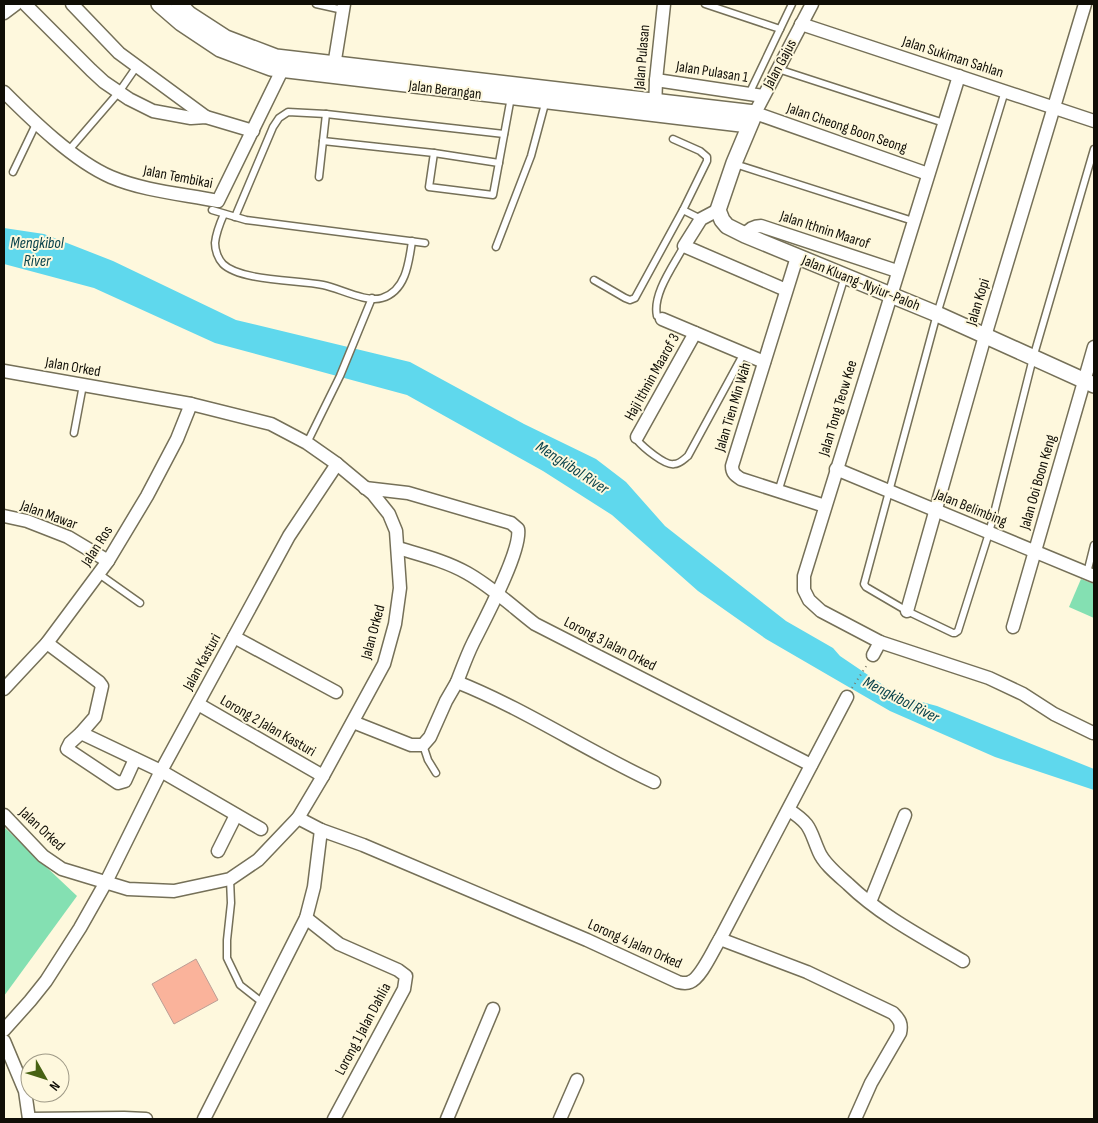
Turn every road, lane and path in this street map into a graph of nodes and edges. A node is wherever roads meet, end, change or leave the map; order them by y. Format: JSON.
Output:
{"nodes":[{"id":1,"x":16,"y":4,"type":"edge"},
{"id":2,"x":25,"y":4,"type":"edge"},
{"id":3,"x":72,"y":4,"type":"edge"},
{"id":4,"x":160,"y":4,"type":"edge"},
{"id":5,"x":179,"y":4,"type":"edge"},
{"id":6,"x":316,"y":4,"type":"edge"},
{"id":7,"x":664,"y":4,"type":"edge"},
{"id":8,"x":705,"y":4,"type":"edge"},
{"id":9,"x":792,"y":4,"type":"edge"},
{"id":10,"x":812,"y":4,"type":"edge"},
{"id":11,"x":1085,"y":4,"type":"edge"},
{"id":12,"x":343,"y":7,"type":"edge"},
{"id":13,"x":1094,"y":7,"type":"edge"},
{"id":14,"x":4,"y":13,"type":"edge"},
{"id":15,"x":802,"y":24,"type":"junction"},
{"id":16,"x":780,"y":29,"type":"junction"},
{"id":17,"x":286,"y":64,"type":"junction"},
{"id":18,"x":137,"y":66,"type":"junction"},
{"id":19,"x":778,"y":69,"type":"junction"},
{"id":20,"x":333,"y":71,"type":"junction"},
{"id":21,"x":959,"y":76,"type":"junction"},
{"id":22,"x":656,"y":80,"type":"junction"},
{"id":23,"x":512,"y":91,"type":"junction"},
{"id":24,"x":1005,"y":91,"type":"junction"},
{"id":25,"x":4,"y":92,"type":"edge"},
{"id":26,"x":119,"y":92,"type":"junction"},
{"id":27,"x":749,"y":94,"type":"junction"},
{"id":28,"x":547,"y":95,"type":"junction"},
{"id":29,"x":763,"y":96,"type":"junction"},
{"id":30,"x":1054,"y":107,"type":"junction"},
{"id":31,"x":655,"y":108,"type":"junction"},
{"id":32,"x":326,"y":114,"type":"junction"},
{"id":33,"x":206,"y":117,"type":"junction"},
{"id":34,"x":752,"y":119,"type":"junction"},
{"id":35,"x":1094,"y":120,"type":"edge"},
{"id":36,"x":944,"y":123,"type":"junction"},
{"id":37,"x":36,"y":124,"type":"junction"},
{"id":38,"x":253,"y":131,"type":"junction"},
{"id":39,"x":504,"y":134,"type":"junction"},
{"id":40,"x":673,"y":139,"type":"dead end"},
{"id":41,"x":323,"y":141,"type":"junction"},
{"id":42,"x":1094,"y":149,"type":"edge"},
{"id":43,"x":69,"y":150,"type":"junction"},
{"id":44,"x":434,"y":153,"type":"junction"},
{"id":45,"x":499,"y":163,"type":"junction"},
{"id":46,"x":734,"y":163,"type":"junction"},
{"id":47,"x":13,"y":172,"type":"dead end"},
{"id":48,"x":928,"y":174,"type":"junction"},
{"id":49,"x":319,"y":177,"type":"dead end"},
{"id":50,"x":212,"y":210,"type":"dead end"},
{"id":51,"x":683,"y":210,"type":"junction"},
{"id":52,"x":718,"y":210,"type":"junction"},
{"id":53,"x":224,"y":214,"type":"junction"},
{"id":54,"x":235,"y":217,"type":"junction"},
{"id":55,"x":701,"y":220,"type":"junction"},
{"id":56,"x":913,"y":222,"type":"junction"},
{"id":57,"x":744,"y":235,"type":"junction"},
{"id":58,"x":412,"y":241,"type":"junction"},
{"id":59,"x":425,"y":243,"type":"dead end"},
{"id":60,"x":684,"y":246,"type":"junction"},
{"id":61,"x":496,"y":247,"type":"dead end"},
{"id":62,"x":798,"y":257,"type":"junction"},
{"id":63,"x":897,"y":271,"type":"junction"},
{"id":64,"x":845,"y":276,"type":"junction"},
{"id":65,"x":594,"y":280,"type":"dead end"},
{"id":66,"x":786,"y":290,"type":"junction"},
{"id":67,"x":890,"y":295,"type":"junction"},
{"id":68,"x":372,"y":298,"type":"junction"},
{"id":69,"x":937,"y":314,"type":"junction"},
{"id":70,"x":662,"y":319,"type":"joint"},
{"id":71,"x":695,"y":333,"type":"junction"},
{"id":72,"x":985,"y":336,"type":"junction"},
{"id":73,"x":1094,"y":347,"type":"edge"},
{"id":74,"x":744,"y":353,"type":"junction"},
{"id":75,"x":1033,"y":358,"type":"junction"},
{"id":76,"x":764,"y":362,"type":"junction"},
{"id":77,"x":4,"y":371,"type":"edge"},
{"id":78,"x":1089,"y":383,"type":"edge"},
{"id":79,"x":83,"y":385,"type":"junction"},
{"id":80,"x":191,"y":404,"type":"junction"},
{"id":81,"x":74,"y":433,"type":"dead end"},
{"id":82,"x":637,"y":437,"type":"joint"},
{"id":83,"x":307,"y":442,"type":"junction"},
{"id":84,"x":337,"y":464,"type":"junction"},
{"id":85,"x":836,"y":470,"type":"junction"},
{"id":86,"x":365,"y":488,"type":"junction"},
{"id":87,"x":778,"y":492,"type":"junction"},
{"id":88,"x":889,"y":492,"type":"junction"},
{"id":89,"x":825,"y":506,"type":"junction"},
{"id":90,"x":937,"y":511,"type":"junction"},
{"id":91,"x":4,"y":516,"type":"edge"},
{"id":92,"x":988,"y":532,"type":"junction"},
{"id":93,"x":1094,"y":545,"type":"edge"},
{"id":94,"x":398,"y":548,"type":"junction"},
{"id":95,"x":1035,"y":551,"type":"junction"},
{"id":96,"x":108,"y":561,"type":"junction"},
{"id":97,"x":99,"y":574,"type":"junction"},
{"id":98,"x":1091,"y":575,"type":"edge"},
{"id":99,"x":498,"y":594,"type":"junction"},
{"id":100,"x":140,"y":603,"type":"dead end"},
{"id":101,"x":907,"y":612,"type":"junction"},
{"id":102,"x":1014,"y":626,"type":"dead end"},
{"id":103,"x":234,"y":637,"type":"junction"},
{"id":104,"x":880,"y":642,"type":"junction"},
{"id":105,"x":47,"y":644,"type":"junction"},
{"id":106,"x":873,"y":655,"type":"joint"},
{"id":107,"x":457,"y":682,"type":"junction"},
{"id":108,"x":4,"y":689,"type":"edge"},
{"id":109,"x":336,"y":692,"type":"dead end"},
{"id":110,"x":847,"y":696,"type":"joint"},
{"id":111,"x":198,"y":704,"type":"junction"},
{"id":112,"x":353,"y":722,"type":"junction"},
{"id":113,"x":81,"y":732,"type":"junction"},
{"id":114,"x":1093,"y":733,"type":"edge"},
{"id":115,"x":423,"y":745,"type":"junction"},
{"id":116,"x":135,"y":759,"type":"junction"},
{"id":117,"x":812,"y":765,"type":"junction"},
{"id":118,"x":160,"y":771,"type":"junction"},
{"id":119,"x":436,"y":772,"type":"dead end"},
{"id":120,"x":323,"y":776,"type":"junction"},
{"id":121,"x":654,"y":782,"type":"dead end"},
{"id":122,"x":789,"y":810,"type":"junction"},
{"id":123,"x":4,"y":815,"type":"edge"},
{"id":124,"x":236,"y":815,"type":"junction"},
{"id":125,"x":905,"y":815,"type":"dead end"},
{"id":126,"x":298,"y":818,"type":"junction"},
{"id":127,"x":261,"y":829,"type":"dead end"},
{"id":128,"x":322,"y":830,"type":"junction"},
{"id":129,"x":218,"y":851,"type":"dead end"},
{"id":130,"x":230,"y":879,"type":"junction"},
{"id":131,"x":106,"y":882,"type":"junction"},
{"id":132,"x":870,"y":902,"type":"junction"},
{"id":133,"x":306,"y":918,"type":"junction"},
{"id":134,"x":720,"y":939,"type":"junction"},
{"id":135,"x":963,"y":961,"type":"dead end"},
{"id":136,"x":263,"y":1003,"type":"junction"},
{"id":137,"x":493,"y":1009,"type":"dead end"},
{"id":138,"x":4,"y":1030,"type":"edge"},
{"id":139,"x":4,"y":1041,"type":"edge"},
{"id":140,"x":577,"y":1080,"type":"dead end"},
{"id":141,"x":29,"y":1119,"type":"edge"},
{"id":142,"x":146,"y":1119,"type":"edge"},
{"id":143,"x":204,"y":1119,"type":"edge"},
{"id":144,"x":334,"y":1119,"type":"edge"},
{"id":145,"x":446,"y":1119,"type":"edge"},
{"id":146,"x":560,"y":1119,"type":"edge"},
{"id":147,"x":855,"y":1119,"type":"edge"}],
"edges":[{"from":1,"to":14,"type":"street"},
{"from":2,"to":26,"type":"street"},
{"from":3,"to":18,"type":"street"},
{"from":4,"to":17,"type":"street","name":"Jalan Berangan"},
{"from":5,"to":17,"type":"street","name":"Jalan Berangan"},
{"from":6,"to":12,"type":"lane"},
{"from":7,"to":22,"type":"street","name":"Jalan Pulasan"},
{"from":8,"to":16,"type":"lane"},
{"from":9,"to":16,"type":"lane"},
{"from":10,"to":15,"type":"street","name":"Jalan Gajus"},
{"from":11,"to":13,"type":"street"},
{"from":11,"to":30,"type":"street","name":"Jalan Kopi"},
{"from":12,"to":20,"type":"street"},
{"from":15,"to":19,"type":"street","name":"Jalan Gajus"},
{"from":15,"to":21,"type":"street","name":"Jalan Sukiman Sahlan"},
{"from":16,"to":27,"type":"lane"},
{"from":17,"to":20,"type":"street","name":"Jalan Berangan"},
{"from":17,"to":38,"type":"street","name":"Jalan Tembikai"},
{"from":18,"to":26,"type":"lane"},
{"from":18,"to":33,"type":"street"},
{"from":19,"to":29,"type":"street","name":"Jalan Gajus"},
{"from":19,"to":36,"type":"lane"},
{"from":20,"to":23,"type":"street","name":"Jalan Berangan"},
{"from":21,"to":24,"type":"street","name":"Jalan Sukiman Sahlan"},
{"from":21,"to":36,"type":"street","name":"Jalan Tong Teow Kee"},
{"from":22,"to":27,"type":"street","name":"Jalan Pulasan 1"},
{"from":22,"to":31,"type":"street","name":"Jalan Pulasan"},
{"from":23,"to":28,"type":"street","name":"Jalan Berangan"},
{"from":23,"to":39,"type":"lane"},
{"from":24,"to":30,"type":"street","name":"Jalan Sukiman Sahlan"},
{"from":24,"to":69,"type":"lane"},
{"from":25,"to":37,"type":"street","name":"Jalan Tembikai"},
{"from":26,"to":33,"type":"street"},
{"from":26,"to":43,"type":"lane"},
{"from":27,"to":29,"type":"street","name":"Jalan Pulasan 1"},
{"from":28,"to":31,"type":"street","name":"Jalan Berangan"},
{"from":28,"to":61,"type":"lane"},
{"from":29,"to":34,"type":"street","name":"Jalan Gajus"},
{"from":30,"to":35,"type":"street","name":"Jalan Sukiman Sahlan"},
{"from":30,"to":72,"type":"street","name":"Jalan Kopi"},
{"from":31,"to":34,"type":"street","name":"Jalan Berangan"},
{"from":32,"to":39,"type":"lane"},
{"from":32,"to":41,"type":"lane"},
{"from":32,"to":54,"type":"lane"},
{"from":33,"to":38,"type":"street"},
{"from":34,"to":46,"type":"street"},
{"from":34,"to":48,"type":"street","name":"Jalan Cheong Boon Seong"},
{"from":36,"to":48,"type":"street","name":"Jalan Tong Teow Kee"},
{"from":37,"to":43,"type":"street","name":"Jalan Tembikai"},
{"from":37,"to":47,"type":"lane"},
{"from":38,"to":43,"type":"street","name":"Jalan Tembikai"},
{"from":39,"to":45,"type":"lane"},
{"from":40,"to":51,"type":"lane"},
{"from":41,"to":44,"type":"lane"},
{"from":41,"to":49,"type":"lane"},
{"from":42,"to":75,"type":"lane"},
{"from":44,"to":45,"type":"lane"},
{"from":44,"to":45,"type":"lane"},
{"from":46,"to":52,"type":"street"},
{"from":46,"to":56,"type":"lane"},
{"from":48,"to":56,"type":"street","name":"Jalan Tong Teow Kee"},
{"from":50,"to":53,"type":"lane"},
{"from":51,"to":55,"type":"lane"},
{"from":51,"to":65,"type":"lane"},
{"from":52,"to":55,"type":"street"},
{"from":52,"to":57,"type":"street","name":"Jalan Kluang-Nyiur-Paloh"},
{"from":53,"to":54,"type":"lane"},
{"from":53,"to":68,"type":"lane"},
{"from":54,"to":58,"type":"lane"},
{"from":55,"to":60,"type":"street"},
{"from":56,"to":63,"type":"street","name":"Jalan Tong Teow Kee"},
{"from":57,"to":62,"type":"street","name":"Jalan Kluang-Nyiur-Paloh"},
{"from":57,"to":63,"type":"street","name":"Jalan Ithnin Maarof"},
{"from":58,"to":59,"type":"lane"},
{"from":58,"to":68,"type":"lane"},
{"from":60,"to":66,"type":"street"},
{"from":60,"to":70,"type":"lane"},
{"from":62,"to":64,"type":"street","name":"Jalan Kluang-Nyiur-Paloh"},
{"from":62,"to":66,"type":"street","name":"Jalan Tien Min Wah"},
{"from":63,"to":67,"type":"street","name":"Jalan Tong Teow Kee"},
{"from":64,"to":67,"type":"street","name":"Jalan Kluang-Nyiur-Paloh"},
{"from":64,"to":87,"type":"lane"},
{"from":66,"to":76,"type":"street","name":"Jalan Tien Min Wah"},
{"from":67,"to":69,"type":"street","name":"Jalan Kluang-Nyiur-Paloh"},
{"from":67,"to":85,"type":"street","name":"Jalan Tong Teow Kee"},
{"from":68,"to":83,"type":"lane"},
{"from":69,"to":72,"type":"street","name":"Jalan Kluang-Nyiur-Paloh"},
{"from":69,"to":88,"type":"lane"},
{"from":70,"to":71,"type":"street"},
{"from":71,"to":74,"type":"street"},
{"from":71,"to":82,"type":"street","name":"Haji Ithnin Maarof 3"},
{"from":72,"to":75,"type":"street","name":"Jalan Kluang-Nyiur-Paloh"},
{"from":72,"to":90,"type":"street","name":"Jalan Kopi"},
{"from":73,"to":78,"type":"street","name":"Jalan Ooi Boon Keng"},
{"from":74,"to":76,"type":"street"},
{"from":74,"to":82,"type":"lane"},
{"from":75,"to":78,"type":"street","name":"Jalan Kluang-Nyiur-Paloh"},
{"from":75,"to":92,"type":"lane"},
{"from":76,"to":87,"type":"street","name":"Jalan Tien Min Wah"},
{"from":77,"to":79,"type":"street","name":"Jalan Orked"},
{"from":78,"to":95,"type":"street","name":"Jalan Ooi Boon Keng"},
{"from":79,"to":80,"type":"street","name":"Jalan Orked"},
{"from":79,"to":81,"type":"lane"},
{"from":80,"to":83,"type":"street","name":"Jalan Orked"},
{"from":80,"to":96,"type":"street","name":"Jalan Ros"},
{"from":83,"to":84,"type":"street","name":"Jalan Orked"},
{"from":84,"to":86,"type":"street","name":"Jalan Orked"},
{"from":84,"to":103,"type":"street","name":"Jalan Kasturi"},
{"from":85,"to":88,"type":"street","name":"Jalan Belimbing"},
{"from":85,"to":89,"type":"street","name":"Jalan Tong Teow Kee"},
{"from":86,"to":94,"type":"street","name":"Jalan Orked"},
{"from":86,"to":99,"type":"street"},
{"from":87,"to":89,"type":"street","name":"Jalan Tien Min Wah"},
{"from":88,"to":90,"type":"street","name":"Jalan Belimbing"},
{"from":88,"to":101,"type":"lane"},
{"from":89,"to":104,"type":"street","name":"Jalan Tong Teow Kee"},
{"from":90,"to":92,"type":"street","name":"Jalan Belimbing"},
{"from":90,"to":101,"type":"street","name":"Jalan Kopi"},
{"from":91,"to":96,"type":"street","name":"Jalan Mawar"},
{"from":92,"to":95,"type":"street","name":"Jalan Belimbing"},
{"from":92,"to":101,"type":"lane"},
{"from":93,"to":98,"type":"lane"},
{"from":94,"to":99,"type":"street","name":"Lorong 3 Jalan Orked"},
{"from":94,"to":112,"type":"street","name":"Jalan Orked"},
{"from":95,"to":98,"type":"street","name":"Jalan Belimbing"},
{"from":95,"to":102,"type":"street","name":"Jalan Ooi Boon Keng"},
{"from":96,"to":97,"type":"street","name":"Jalan Ros"},
{"from":97,"to":100,"type":"lane"},
{"from":97,"to":105,"type":"street","name":"Jalan Ros"},
{"from":99,"to":107,"type":"street"},
{"from":99,"to":117,"type":"street","name":"Lorong 3 Jalan Orked"},
{"from":103,"to":109,"type":"street"},
{"from":103,"to":111,"type":"street","name":"Jalan Kasturi"},
{"from":104,"to":106,"type":"street"},
{"from":104,"to":114,"type":"street","name":"Jalan Tong Teow Kee"},
{"from":105,"to":108,"type":"street","name":"Jalan Ros"},
{"from":105,"to":113,"type":"street"},
{"from":106,"to":110,"type":"path"},
{"from":107,"to":115,"type":"street"},
{"from":107,"to":121,"type":"street"},
{"from":110,"to":117,"type":"street","name":"Lorong 4 Jalan Orked"},
{"from":111,"to":118,"type":"street","name":"Jalan Kasturi"},
{"from":111,"to":120,"type":"street","name":"Lorong 2 Jalan Kasturi"},
{"from":112,"to":115,"type":"street"},
{"from":112,"to":120,"type":"street","name":"Jalan Orked"},
{"from":113,"to":116,"type":"street"},
{"from":113,"to":116,"type":"street"},
{"from":115,"to":119,"type":"lane"},
{"from":116,"to":118,"type":"street"},
{"from":117,"to":122,"type":"street","name":"Lorong 4 Jalan Orked"},
{"from":118,"to":124,"type":"street"},
{"from":118,"to":131,"type":"street","name":"Jalan Kasturi"},
{"from":120,"to":126,"type":"street","name":"Jalan Orked"},
{"from":122,"to":132,"type":"street"},
{"from":122,"to":134,"type":"street","name":"Lorong 4 Jalan Orked"},
{"from":123,"to":131,"type":"street","name":"Jalan Orked"},
{"from":124,"to":127,"type":"street"},
{"from":124,"to":129,"type":"street"},
{"from":125,"to":132,"type":"street"},
{"from":126,"to":128,"type":"street"},
{"from":126,"to":130,"type":"street","name":"Jalan Orked"},
{"from":128,"to":133,"type":"street"},
{"from":128,"to":134,"type":"street","name":"Lorong 4 Jalan Orked"},
{"from":130,"to":131,"type":"street","name":"Jalan Orked"},
{"from":130,"to":136,"type":"lane"},
{"from":131,"to":138,"type":"street","name":"Jalan Kasturi"},
{"from":132,"to":135,"type":"street"},
{"from":133,"to":136,"type":"street"},
{"from":133,"to":144,"type":"street","name":"Lorong 1 Jalan Dahlia"},
{"from":134,"to":147,"type":"street"},
{"from":136,"to":143,"type":"street"},
{"from":137,"to":145,"type":"street"},
{"from":139,"to":141,"type":"street"},
{"from":140,"to":146,"type":"street"},
{"from":141,"to":142,"type":"street"}]}
